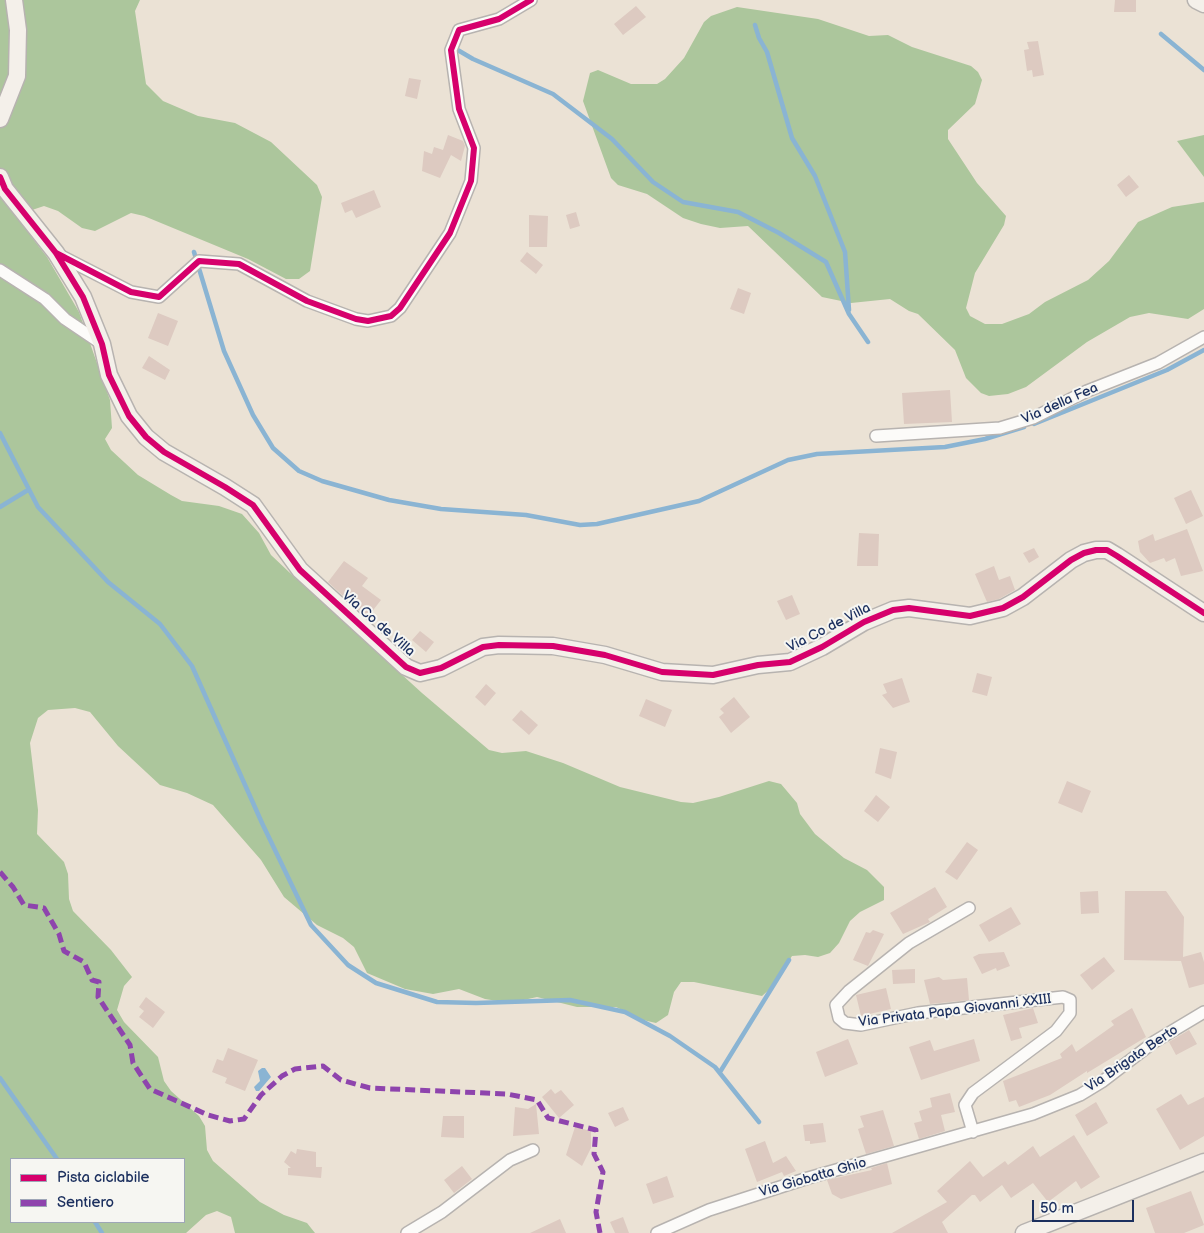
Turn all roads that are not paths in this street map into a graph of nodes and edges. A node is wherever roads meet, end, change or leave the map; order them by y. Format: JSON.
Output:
{"nodes":[{"id":1,"x":14,"y":0,"type":"edge"},
{"id":2,"x":531,"y":0,"type":"edge"},
{"id":3,"x":1196,"y":0,"type":"edge"},
{"id":4,"x":1204,"y":4,"type":"edge"},
{"id":5,"x":0,"y":119,"type":"edge"},
{"id":6,"x":0,"y":177,"type":"edge"},
{"id":7,"x":56,"y":253,"type":"junction"},
{"id":8,"x":0,"y":270,"type":"edge"},
{"id":9,"x":1204,"y":338,"type":"edge"},
{"id":10,"x":102,"y":344,"type":"junction"},
{"id":11,"x":876,"y":436,"type":"dead end"},
{"id":12,"x":1204,"y":613,"type":"edge"},
{"id":13,"x":970,"y":908,"type":"dead end"},
{"id":14,"x":1204,"y":1012,"type":"edge"},
{"id":15,"x":973,"y":1132,"type":"junction"},
{"id":16,"x":533,"y":1150,"type":"dead end"},
{"id":17,"x":1204,"y":1162,"type":"edge"},
{"id":18,"x":407,"y":1233,"type":"edge"},
{"id":19,"x":657,"y":1233,"type":"edge"},
{"id":20,"x":1024,"y":1233,"type":"edge"}],
"edges":[{"from":1,"to":5,"type":"street"},
{"from":2,"to":7,"type":"street"},
{"from":3,"to":4,"type":"street"},
{"from":6,"to":7,"type":"street","name":"Via Co de Villa"},
{"from":7,"to":10,"type":"street","name":"Via Co de Villa"},
{"from":8,"to":10,"type":"street"},
{"from":9,"to":11,"type":"street","name":"Via della Fea"},
{"from":10,"to":12,"type":"street","name":"Via Co de Villa"},
{"from":13,"to":15,"type":"street","name":"Via Privata Papa Giovanni XXIII"},
{"from":14,"to":15,"type":"street","name":"Via Brigata Berto"},
{"from":15,"to":19,"type":"street","name":"Via Giobatta Ghio"},
{"from":16,"to":18,"type":"street"},
{"from":17,"to":20,"type":"street"}]}
